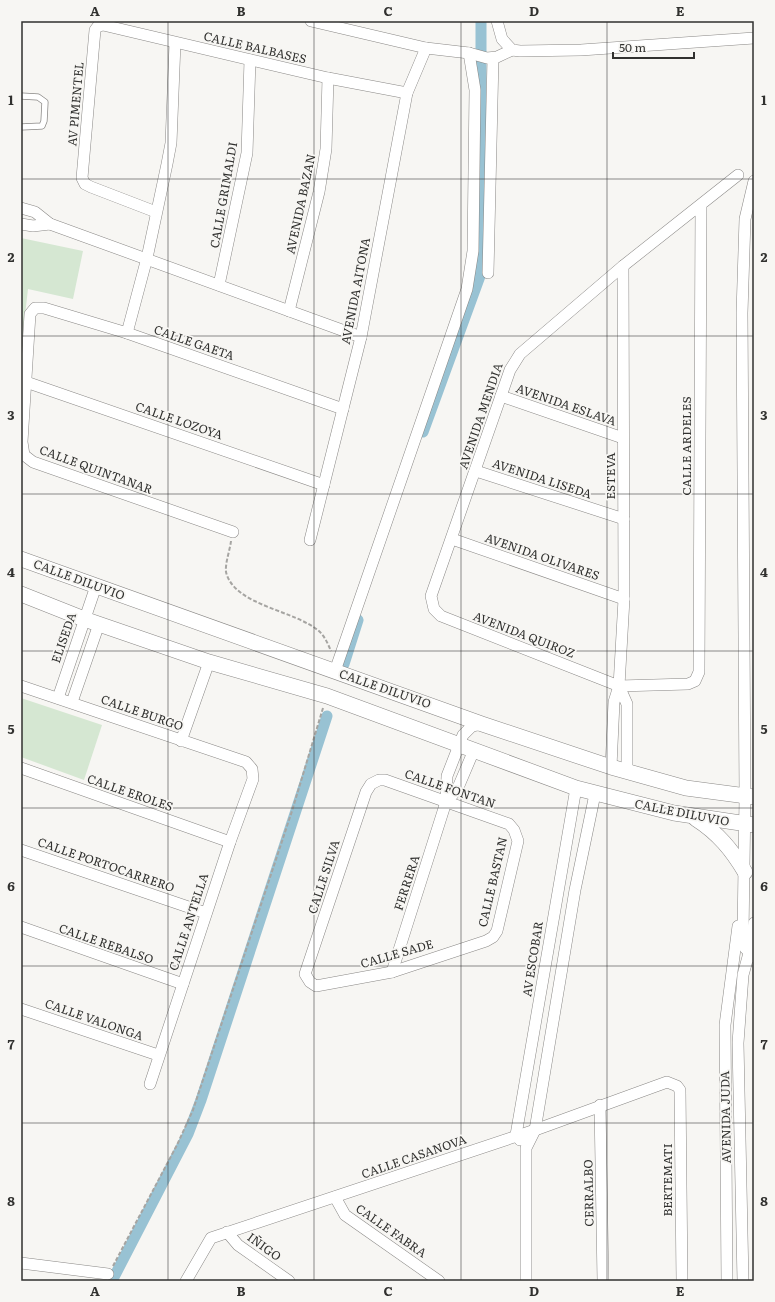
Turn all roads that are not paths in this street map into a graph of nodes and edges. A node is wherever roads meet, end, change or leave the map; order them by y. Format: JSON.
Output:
{"nodes":[{"id":1,"x":311,"y":21,"type":"edge"},
{"id":2,"x":497,"y":21,"type":"edge"},
{"id":3,"x":98,"y":26,"type":"joint"},
{"id":4,"x":754,"y":38,"type":"edge"},
{"id":5,"x":175,"y":43,"type":"junction"},
{"id":6,"x":426,"y":48,"type":"junction"},
{"id":7,"x":512,"y":50,"type":"junction"},
{"id":8,"x":472,"y":53,"type":"junction"},
{"id":9,"x":490,"y":58,"type":"junction"},
{"id":10,"x":250,"y":60,"type":"junction"},
{"id":11,"x":328,"y":78,"type":"junction"},
{"id":12,"x":407,"y":93,"type":"junction"},
{"id":13,"x":21,"y":96,"type":"edge"},
{"id":14,"x":21,"y":126,"type":"edge"},
{"id":15,"x":738,"y":175,"type":"dead end"},
{"id":16,"x":754,"y":181,"type":"edge"},
{"id":17,"x":701,"y":206,"type":"junction"},
{"id":18,"x":21,"y":208,"type":"edge"},
{"id":19,"x":156,"y":212,"type":"junction"},
{"id":20,"x":21,"y":224,"type":"edge"},
{"id":21,"x":50,"y":224,"type":"junction"},
{"id":22,"x":147,"y":258,"type":"junction"},
{"id":23,"x":623,"y":266,"type":"junction"},
{"id":24,"x":488,"y":272,"type":"dead end"},
{"id":25,"x":219,"y":285,"type":"junction"},
{"id":26,"x":36,"y":308,"type":"joint"},
{"id":27,"x":290,"y":311,"type":"junction"},
{"id":28,"x":127,"y":333,"type":"junction"},
{"id":29,"x":361,"y":338,"type":"junction"},
{"id":30,"x":26,"y":382,"type":"junction"},
{"id":31,"x":501,"y":396,"type":"junction"},
{"id":32,"x":343,"y":409,"type":"junction"},
{"id":33,"x":623,"y":438,"type":"junction"},
{"id":34,"x":476,"y":470,"type":"junction"},
{"id":35,"x":324,"y":485,"type":"junction"},
{"id":36,"x":624,"y":519,"type":"junction"},
{"id":37,"x":233,"y":532,"type":"road end"},
{"id":38,"x":452,"y":539,"type":"junction"},
{"id":39,"x":310,"y":540,"type":"dead end"},
{"id":40,"x":21,"y":559,"type":"edge"},
{"id":41,"x":96,"y":586,"type":"junction"},
{"id":42,"x":21,"y":594,"type":"edge"},
{"id":43,"x":431,"y":596,"type":"joint"},
{"id":44,"x":624,"y":599,"type":"junction"},
{"id":45,"x":84,"y":619,"type":"junction"},
{"id":46,"x":99,"y":624,"type":"junction"},
{"id":47,"x":209,"y":662,"type":"junction"},
{"id":48,"x":335,"y":671,"type":"junction"},
{"id":49,"x":21,"y":686,"type":"edge"},
{"id":50,"x":619,"y":686,"type":"junction"},
{"id":51,"x":327,"y":696,"type":"junction"},
{"id":52,"x":58,"y":698,"type":"junction"},
{"id":53,"x":72,"y":702,"type":"junction"},
{"id":54,"x":482,"y":724,"type":"junction"},
{"id":55,"x":181,"y":740,"type":"junction"},
{"id":56,"x":460,"y":744,"type":"junction"},
{"id":57,"x":474,"y":750,"type":"junction"},
{"id":58,"x":611,"y":767,"type":"junction"},
{"id":59,"x":21,"y":768,"type":"edge"},
{"id":60,"x":252,"y":769,"type":"joint"},
{"id":61,"x":627,"y":771,"type":"junction"},
{"id":62,"x":374,"y":781,"type":"joint"},
{"id":63,"x":576,"y":788,"type":"junction"},
{"id":64,"x":595,"y":794,"type":"junction"},
{"id":65,"x":750,"y":797,"type":"edge"},
{"id":66,"x":446,"y":802,"type":"junction"},
{"id":67,"x":692,"y":817,"type":"junction"},
{"id":68,"x":750,"y":825,"type":"edge"},
{"id":69,"x":514,"y":830,"type":"joint"},
{"id":70,"x":230,"y":842,"type":"junction"},
{"id":71,"x":21,"y":850,"type":"edge"},
{"id":72,"x":745,"y":878,"type":"junction"},
{"id":73,"x":206,"y":913,"type":"junction"},
{"id":74,"x":754,"y":923,"type":"edge"},
{"id":75,"x":21,"y":927,"type":"edge"},
{"id":76,"x":490,"y":939,"type":"joint"},
{"id":77,"x":752,"y":953,"type":"edge"},
{"id":78,"x":754,"y":970,"type":"edge"},
{"id":79,"x":392,"y":972,"type":"junction"},
{"id":80,"x":743,"y":975,"type":"junction"},
{"id":81,"x":310,"y":982,"type":"joint"},
{"id":82,"x":183,"y":984,"type":"junction"},
{"id":83,"x":558,"y":990,"type":"junction"},
{"id":84,"x":541,"y":992,"type":"junction"},
{"id":85,"x":21,"y":1009,"type":"edge"},
{"id":86,"x":725,"y":1025,"type":"junction"},
{"id":87,"x":158,"y":1055,"type":"junction"},
{"id":88,"x":672,"y":1082,"type":"joint"},
{"id":89,"x":150,"y":1084,"type":"dead end"},
{"id":90,"x":600,"y":1105,"type":"junction"},
{"id":91,"x":535,"y":1130,"type":"junction"},
{"id":92,"x":516,"y":1135,"type":"junction"},
{"id":93,"x":526,"y":1148,"type":"junction"},
{"id":94,"x":334,"y":1197,"type":"junction"},
{"id":95,"x":227,"y":1232,"type":"junction"},
{"id":96,"x":21,"y":1263,"type":"edge"},
{"id":97,"x":108,"y":1274,"type":"road end"},
{"id":98,"x":186,"y":1281,"type":"edge"},
{"id":99,"x":289,"y":1281,"type":"edge"},
{"id":100,"x":439,"y":1281,"type":"edge"},
{"id":101,"x":526,"y":1281,"type":"edge"},
{"id":102,"x":603,"y":1281,"type":"edge"},
{"id":103,"x":682,"y":1281,"type":"edge"},
{"id":104,"x":727,"y":1281,"type":"edge"},
{"id":105,"x":743,"y":1281,"type":"edge"}],
"edges":[{"from":1,"to":6,"type":"street"},
{"from":2,"to":7,"type":"street"},
{"from":3,"to":5,"type":"street","name":"CALLE BALBASES"},
{"from":3,"to":19,"type":"street","name":"AV PIMENTEL"},
{"from":4,"to":7,"type":"street"},
{"from":5,"to":10,"type":"street","name":"CALLE BALBASES"},
{"from":5,"to":19,"type":"street"},
{"from":6,"to":8,"type":"street"},
{"from":6,"to":12,"type":"street","name":"AVENIDA AITONA"},
{"from":7,"to":9,"type":"street"},
{"from":8,"to":9,"type":"street"},
{"from":8,"to":48,"type":"street"},
{"from":9,"to":24,"type":"street"},
{"from":10,"to":11,"type":"street","name":"CALLE BALBASES"},
{"from":10,"to":25,"type":"street","name":"CALLE GRIMALDI"},
{"from":11,"to":12,"type":"street","name":"CALLE BALBASES"},
{"from":11,"to":27,"type":"street","name":"AVENIDA BAZAN"},
{"from":12,"to":29,"type":"street","name":"AVENIDA AITONA"},
{"from":13,"to":14,"type":"lane"},
{"from":15,"to":17,"type":"street","name":"AVENIDA MENDIA"},
{"from":16,"to":65,"type":"street","name":"AVENIDA JUDA"},
{"from":17,"to":23,"type":"street","name":"AVENIDA MENDIA"},
{"from":17,"to":50,"type":"street","name":"CALLE ARDELES"},
{"from":18,"to":21,"type":"street"},
{"from":19,"to":22,"type":"street"},
{"from":20,"to":21,"type":"street"},
{"from":21,"to":22,"type":"street"},
{"from":22,"to":25,"type":"street"},
{"from":22,"to":28,"type":"street"},
{"from":23,"to":31,"type":"street","name":"AVENIDA MENDIA"},
{"from":23,"to":33,"type":"street","name":"ESTEVA"},
{"from":25,"to":27,"type":"street"},
{"from":26,"to":28,"type":"street","name":"CALLE GAETA"},
{"from":26,"to":30,"type":"street","name":"CALLE QUINTANAR"},
{"from":27,"to":29,"type":"street"},
{"from":28,"to":32,"type":"street","name":"CALLE GAETA"},
{"from":29,"to":32,"type":"street","name":"AVENIDA AITONA"},
{"from":30,"to":35,"type":"street","name":"CALLE LOZOYA"},
{"from":30,"to":37,"type":"street","name":"CALLE QUINTANAR"},
{"from":31,"to":33,"type":"street","name":"AVENIDA ESLAVA"},
{"from":31,"to":34,"type":"street","name":"AVENIDA MENDIA"},
{"from":32,"to":35,"type":"street","name":"AVENIDA AITONA"},
{"from":33,"to":36,"type":"street","name":"ESTEVA"},
{"from":34,"to":36,"type":"street","name":"AVENIDA LISEDA"},
{"from":34,"to":38,"type":"street","name":"AVENIDA MENDIA"},
{"from":35,"to":39,"type":"street","name":"AVENIDA AITONA"},
{"from":36,"to":44,"type":"street","name":"ESTEVA"},
{"from":38,"to":43,"type":"street","name":"AVENIDA MENDIA"},
{"from":38,"to":44,"type":"street","name":"AVENIDA OLIVARES"},
{"from":40,"to":41,"type":"street","name":"CALLE DILUVIO"},
{"from":41,"to":45,"type":"street","name":"ELISEDA"},
{"from":41,"to":48,"type":"street","name":"CALLE DILUVIO"},
{"from":42,"to":45,"type":"street","name":"CALLE DILUVIO"},
{"from":43,"to":50,"type":"street","name":"AVENIDA QUIROZ"},
{"from":44,"to":50,"type":"street","name":"ESTEVA"},
{"from":45,"to":46,"type":"street","name":"CALLE DILUVIO"},
{"from":45,"to":52,"type":"street","name":"ELISEDA"},
{"from":46,"to":47,"type":"street","name":"CALLE DILUVIO"},
{"from":46,"to":53,"type":"street"},
{"from":47,"to":51,"type":"street","name":"CALLE DILUVIO"},
{"from":47,"to":55,"type":"street"},
{"from":48,"to":51,"type":"street"},
{"from":48,"to":54,"type":"street","name":"CALLE DILUVIO"},
{"from":49,"to":52,"type":"street","name":"CALLE BURGO"},
{"from":50,"to":58,"type":"street","name":"ESTEVA"},
{"from":50,"to":61,"type":"street","name":"ESTEVA"},
{"from":51,"to":56,"type":"street","name":"CALLE DILUVIO"},
{"from":52,"to":53,"type":"street","name":"CALLE BURGO"},
{"from":53,"to":55,"type":"street","name":"CALLE BURGO"},
{"from":54,"to":56,"type":"street","name":"FERRERA"},
{"from":54,"to":58,"type":"street","name":"CALLE DILUVIO"},
{"from":55,"to":60,"type":"street","name":"CALLE BURGO"},
{"from":56,"to":57,"type":"street","name":"CALLE DILUVIO"},
{"from":56,"to":66,"type":"street","name":"FERRERA"},
{"from":57,"to":63,"type":"street","name":"CALLE DILUVIO"},
{"from":57,"to":66,"type":"street","name":"FERRERA"},
{"from":58,"to":61,"type":"street","name":"CALLE DILUVIO"},
{"from":59,"to":70,"type":"street","name":"CALLE EROLES"},
{"from":60,"to":70,"type":"street","name":"CALLE ANTELLA"},
{"from":61,"to":65,"type":"street","name":"CALLE DILUVIO"},
{"from":62,"to":66,"type":"street","name":"CALLE FONTAN"},
{"from":62,"to":81,"type":"street","name":"CALLE SILVA"},
{"from":63,"to":64,"type":"street","name":"CALLE DILUVIO"},
{"from":63,"to":84,"type":"street","name":"AV ESCOBAR"},
{"from":64,"to":67,"type":"street","name":"CALLE DILUVIO"},
{"from":64,"to":83,"type":"street"},
{"from":65,"to":68,"type":"street","name":"AVENIDA JUDA"},
{"from":66,"to":69,"type":"street","name":"CALLE FONTAN"},
{"from":66,"to":79,"type":"street","name":"FERRERA"},
{"from":67,"to":68,"type":"street","name":"CALLE DILUVIO"},
{"from":67,"to":72,"type":"street"},
{"from":68,"to":72,"type":"street","name":"AVENIDA JUDA"},
{"from":69,"to":76,"type":"street","name":"CALLE BASTAN"},
{"from":70,"to":73,"type":"street","name":"CALLE ANTELLA"},
{"from":71,"to":73,"type":"street","name":"CALLE PORTOCARRERO"},
{"from":72,"to":77,"type":"street","name":"AVENIDA JUDA"},
{"from":72,"to":86,"type":"street","name":"AVENIDA JUDA"},
{"from":73,"to":82,"type":"street","name":"CALLE ANTELLA"},
{"from":74,"to":77,"type":"street","name":"AVENIDA JUDA"},
{"from":75,"to":82,"type":"street","name":"CALLE REBALSO"},
{"from":76,"to":79,"type":"street","name":"CALLE SADE"},
{"from":77,"to":80,"type":"street","name":"AVENIDA JUDA"},
{"from":77,"to":86,"type":"street","name":"AVENIDA JUDA"},
{"from":78,"to":80,"type":"street"},
{"from":79,"to":81,"type":"street","name":"CALLE SADE"},
{"from":80,"to":105,"type":"street","name":"AVENIDA JUDA"},
{"from":82,"to":87,"type":"street","name":"CALLE ANTELLA"},
{"from":83,"to":84,"type":"street"},
{"from":83,"to":91,"type":"street"},
{"from":84,"to":92,"type":"street","name":"AV ESCOBAR"},
{"from":85,"to":87,"type":"street","name":"CALLE VALONGA"},
{"from":86,"to":104,"type":"street","name":"AVENIDA JUDA"},
{"from":87,"to":89,"type":"street","name":"CALLE ANTELLA"},
{"from":88,"to":90,"type":"street","name":"CALLE CASANOVA"},
{"from":88,"to":103,"type":"street","name":"BERTEMATI"},
{"from":90,"to":91,"type":"street","name":"CALLE CASANOVA"},
{"from":90,"to":102,"type":"street","name":"CERRALBO"},
{"from":91,"to":92,"type":"street","name":"CALLE CASANOVA"},
{"from":91,"to":93,"type":"street"},
{"from":92,"to":93,"type":"street"},
{"from":92,"to":94,"type":"street","name":"CALLE CASANOVA"},
{"from":93,"to":101,"type":"street"},
{"from":94,"to":95,"type":"street","name":"CALLE CASANOVA"},
{"from":94,"to":100,"type":"street","name":"CALLE FABRA"},
{"from":95,"to":98,"type":"street","name":"CALLE CASANOVA"},
{"from":95,"to":99,"type":"street","name":"IÑIGO"},
{"from":96,"to":97,"type":"street"}]}
